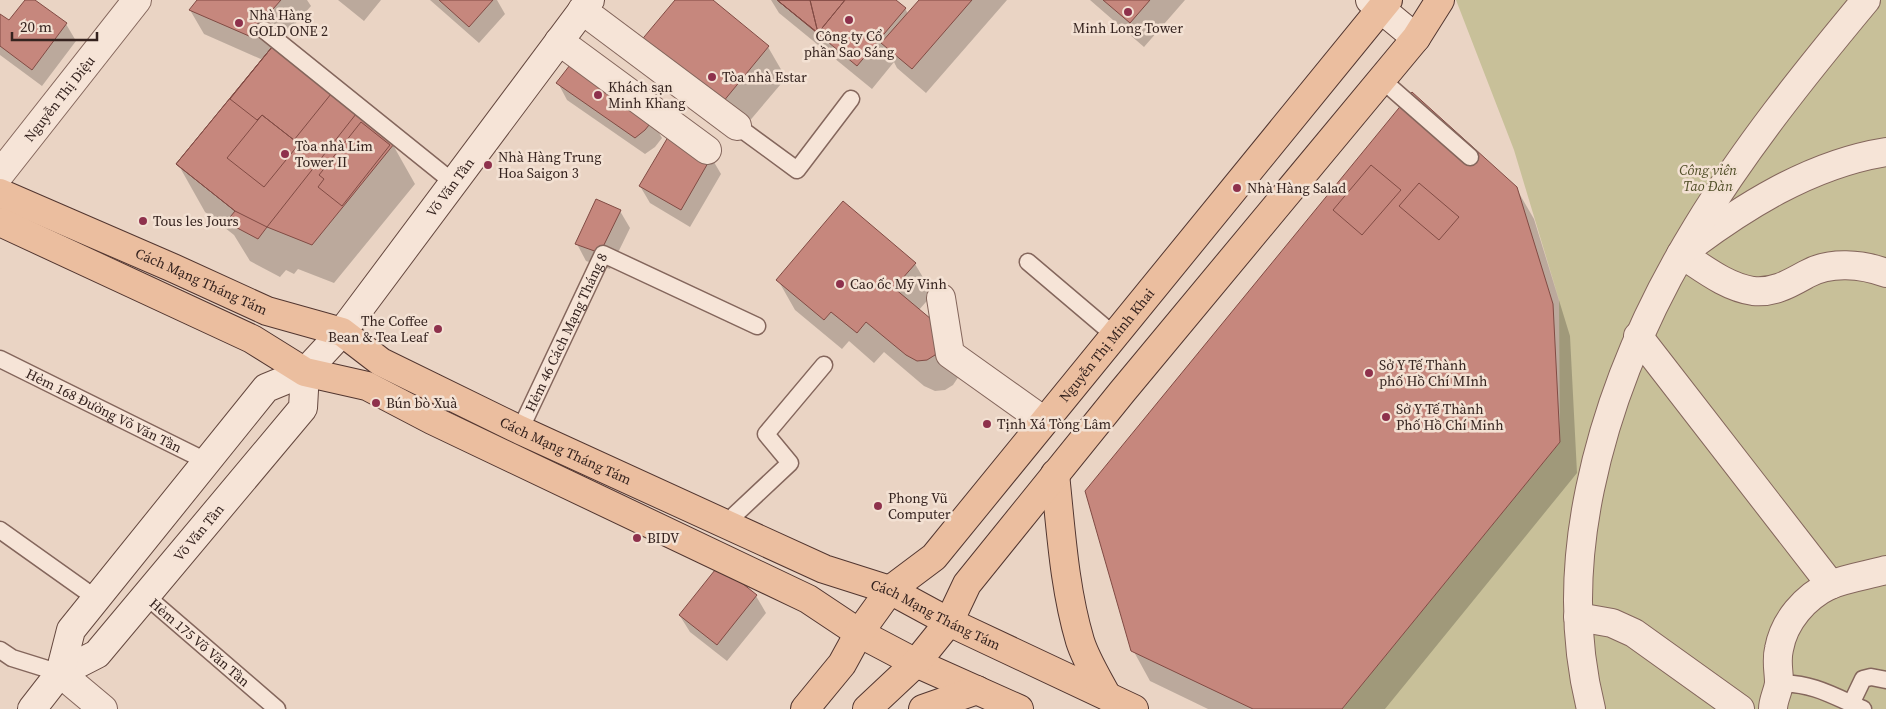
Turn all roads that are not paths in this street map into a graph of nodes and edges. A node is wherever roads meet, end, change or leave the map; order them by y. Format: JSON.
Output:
{"nodes":[{"id":1,"x":137,"y":0,"type":"edge"},
{"id":2,"x":1440,"y":0,"type":"edge"},
{"id":3,"x":1866,"y":0,"type":"edge"},
{"id":4,"x":1379,"y":3,"type":"edge"},
{"id":5,"x":586,"y":5,"type":"edge"},
{"id":6,"x":264,"y":30,"type":"dead end"},
{"id":7,"x":1416,"y":38,"type":"junction"},
{"id":8,"x":559,"y":41,"type":"junction"},
{"id":9,"x":1381,"y":79,"type":"junction"},
{"id":10,"x":851,"y":99,"type":"dead end"},
{"id":11,"x":737,"y":126,"type":"joint"},
{"id":12,"x":707,"y":150,"type":"dead end"},
{"id":13,"x":1886,"y":152,"type":"edge"},
{"id":14,"x":1470,"y":157,"type":"dead end"},
{"id":15,"x":0,"y":174,"type":"edge"},
{"id":16,"x":454,"y":183,"type":"junction"},
{"id":17,"x":0,"y":193,"type":"edge"},
{"id":18,"x":0,"y":222,"type":"edge"},
{"id":19,"x":1681,"y":254,"type":"junction"},
{"id":20,"x":1028,"y":262,"type":"dead end"},
{"id":21,"x":1886,"y":273,"type":"edge"},
{"id":22,"x":941,"y":298,"type":"dead end"},
{"id":23,"x":757,"y":326,"type":"dead end"},
{"id":24,"x":342,"y":332,"type":"junction"},
{"id":25,"x":1114,"y":335,"type":"junction"},
{"id":26,"x":1638,"y":336,"type":"junction"},
{"id":27,"x":0,"y":359,"type":"edge"},
{"id":28,"x":824,"y":365,"type":"dead end"},
{"id":29,"x":305,"y":372,"type":"junction"},
{"id":30,"x":1044,"y":421,"type":"junction"},
{"id":31,"x":520,"y":430,"type":"junction"},
{"id":32,"x":208,"y":462,"type":"junction"},
{"id":33,"x":1055,"y":474,"type":"junction"},
{"id":34,"x":725,"y":524,"type":"junction"},
{"id":35,"x":0,"y":530,"type":"edge"},
{"id":36,"x":1886,"y":570,"type":"edge"},
{"id":37,"x":1831,"y":585,"type":"junction"},
{"id":38,"x":890,"y":590,"type":"junction"},
{"id":39,"x":146,"y":596,"type":"junction"},
{"id":40,"x":97,"y":599,"type":"junction"},
{"id":41,"x":1578,"y":617,"type":"junction"},
{"id":42,"x":949,"y":622,"type":"junction"},
{"id":43,"x":859,"y":633,"type":"junction"},
{"id":44,"x":0,"y":650,"type":"edge"},
{"id":45,"x":916,"y":663,"type":"junction"},
{"id":46,"x":60,"y":673,"type":"junction"},
{"id":47,"x":1886,"y":680,"type":"edge"},
{"id":48,"x":977,"y":690,"type":"junction"},
{"id":49,"x":1107,"y":696,"type":"junction"},
{"id":50,"x":1776,"y":697,"type":"edge"},
{"id":51,"x":1857,"y":707,"type":"edge"},
{"id":52,"x":32,"y":709,"type":"edge"},
{"id":53,"x":103,"y":709,"type":"edge"},
{"id":54,"x":277,"y":709,"type":"edge"},
{"id":55,"x":805,"y":709,"type":"edge"},
{"id":56,"x":867,"y":709,"type":"edge"},
{"id":57,"x":923,"y":709,"type":"edge"},
{"id":58,"x":1019,"y":709,"type":"edge"},
{"id":59,"x":1134,"y":709,"type":"edge"},
{"id":60,"x":1591,"y":709,"type":"edge"},
{"id":61,"x":1740,"y":709,"type":"edge"}],
"edges":[{"from":1,"to":15,"type":"street","name":"Nguyễn Thị Diệu"},
{"from":2,"to":7,"type":"main road"},
{"from":3,"to":19,"type":"street"},
{"from":4,"to":7,"type":"street"},
{"from":4,"to":25,"type":"main road","name":"Nguyễn Thị Minh Khai"},
{"from":5,"to":8,"type":"street","name":"Võ Văn Tần"},
{"from":5,"to":11,"type":"street"},
{"from":6,"to":16,"type":"lane"},
{"from":7,"to":9,"type":"main road"},
{"from":8,"to":12,"type":"street"},
{"from":8,"to":16,"type":"street","name":"Võ Văn Tần"},
{"from":9,"to":14,"type":"lane"},
{"from":9,"to":33,"type":"main road"},
{"from":10,"to":11,"type":"lane"},
{"from":13,"to":19,"type":"street"},
{"from":16,"to":24,"type":"street","name":"Võ Văn Tần"},
{"from":17,"to":24,"type":"main road","name":"Cách Mạng Tháng Tám"},
{"from":18,"to":29,"type":"main road"},
{"from":19,"to":21,"type":"street"},
{"from":19,"to":26,"type":"street"},
{"from":20,"to":25,"type":"lane"},
{"from":22,"to":30,"type":"street"},
{"from":23,"to":31,"type":"lane","name":"Hẻm 46 Cách Mạng Tháng 8"},
{"from":24,"to":29,"type":"street","name":"Võ Văn Tần"},
{"from":24,"to":31,"type":"main road","name":"Cách Mạng Tháng Tám"},
{"from":25,"to":30,"type":"main road","name":"Nguyễn Thị Minh Khai"},
{"from":26,"to":37,"type":"street"},
{"from":26,"to":41,"type":"street"},
{"from":27,"to":32,"type":"lane","name":"Hẻm 168 Đường Võ Văn Tần"},
{"from":28,"to":34,"type":"lane"},
{"from":29,"to":32,"type":"street","name":"Võ Văn Tần"},
{"from":29,"to":39,"type":"street","name":"Võ Văn Tần"},
{"from":29,"to":43,"type":"main road"},
{"from":30,"to":38,"type":"main road","name":"Nguyễn Thị Minh Khai"},
{"from":31,"to":34,"type":"main road","name":"Cách Mạng Tháng Tám"},
{"from":32,"to":40,"type":"street","name":"Võ Văn Tần"},
{"from":33,"to":42,"type":"main road"},
{"from":33,"to":49,"type":"main road"},
{"from":34,"to":38,"type":"main road","name":"Cách Mạng Tháng Tám"},
{"from":35,"to":40,"type":"lane"},
{"from":36,"to":37,"type":"street"},
{"from":37,"to":50,"type":"street"},
{"from":38,"to":42,"type":"main road","name":"Cách Mạng Tháng Tám"},
{"from":38,"to":43,"type":"main road","name":"Nguyễn Thị Minh Khai"},
{"from":39,"to":46,"type":"street","name":"Võ Văn Tần"},
{"from":39,"to":54,"type":"lane","name":"Hẻm 175 Võ Văn Tần"},
{"from":40,"to":46,"type":"street","name":"Võ Văn Tần"},
{"from":41,"to":60,"type":"street"},
{"from":41,"to":61,"type":"street"},
{"from":42,"to":45,"type":"main road"},
{"from":42,"to":49,"type":"main road","name":"Cách Mạng Tháng Tám"},
{"from":43,"to":45,"type":"main road"},
{"from":43,"to":55,"type":"main road","name":"Nguyễn Thị Minh Khai"},
{"from":44,"to":46,"type":"lane"},
{"from":45,"to":48,"type":"main road"},
{"from":45,"to":56,"type":"main road"},
{"from":46,"to":52,"type":"street","name":"Võ Văn Tần"},
{"from":46,"to":53,"type":"street"},
{"from":47,"to":51,"type":"lane"},
{"from":48,"to":57,"type":"main road"},
{"from":48,"to":58,"type":"main road"},
{"from":49,"to":59,"type":"main road","name":"Cách Mạng Tháng Tám"},
{"from":50,"to":51,"type":"lane"}]}
